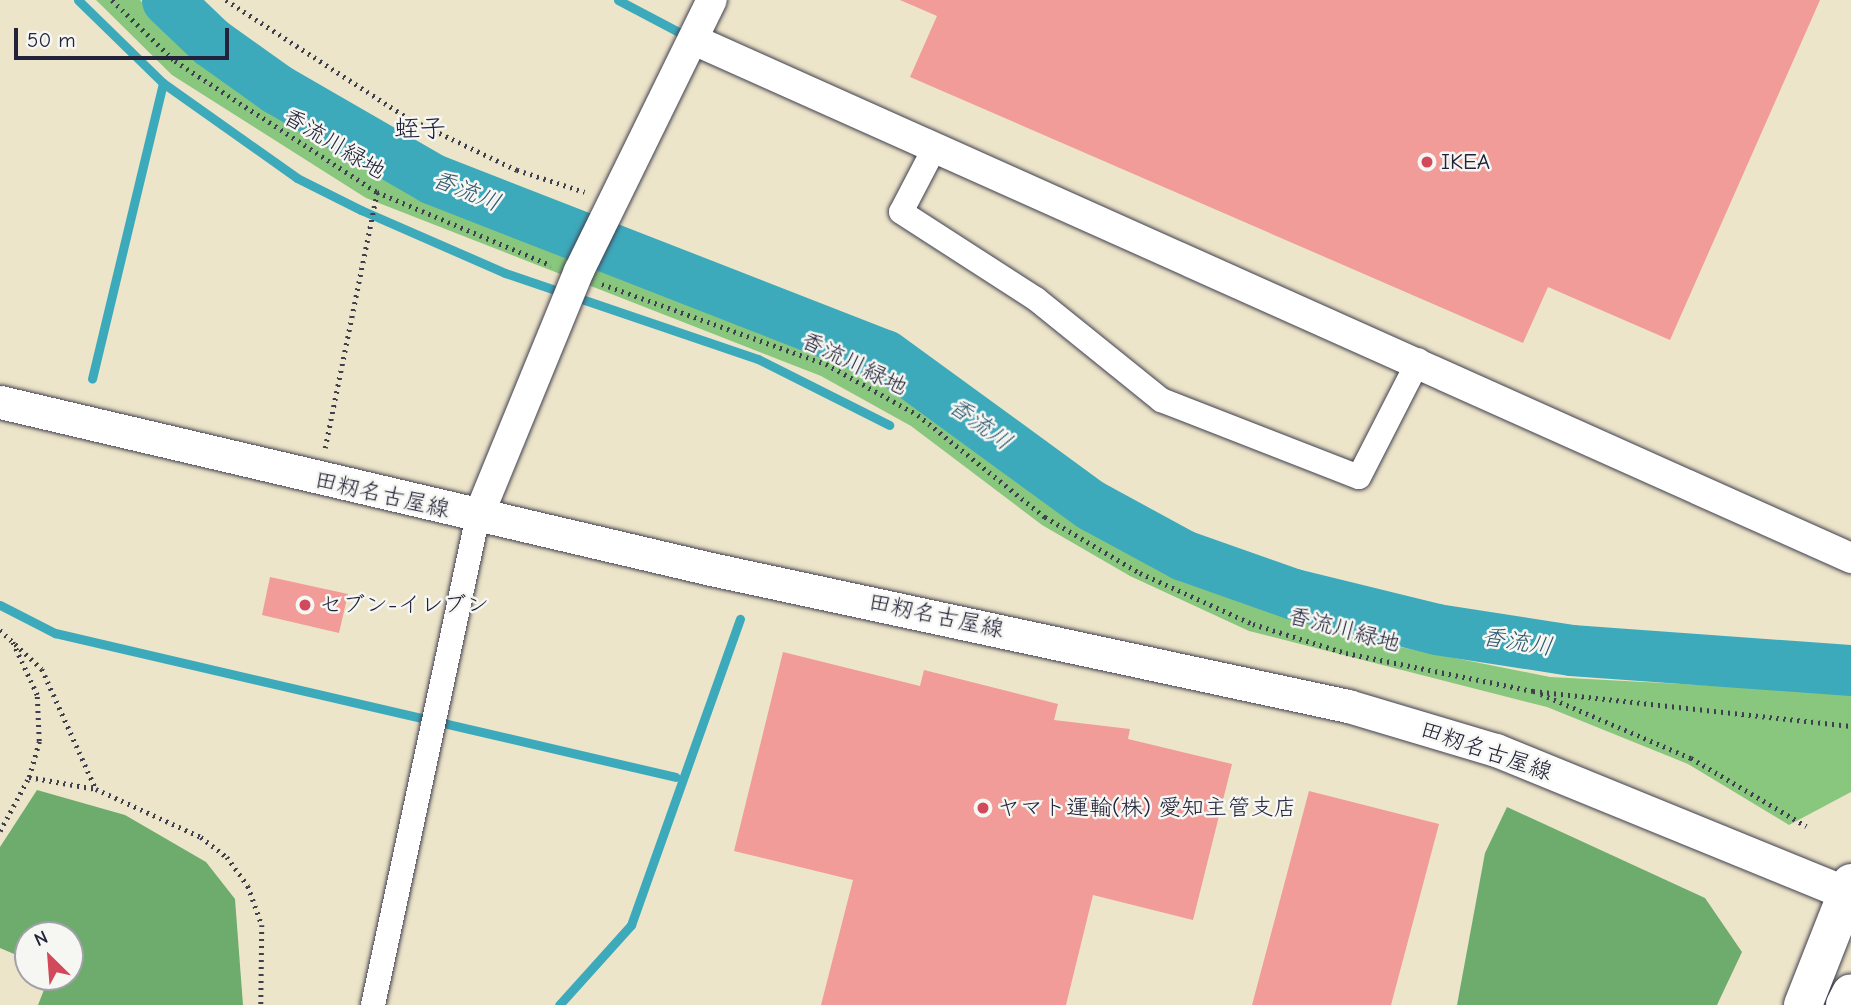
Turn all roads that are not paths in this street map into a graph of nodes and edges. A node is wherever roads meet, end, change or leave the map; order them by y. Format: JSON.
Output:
{"nodes":[{"id":1,"x":712,"y":0,"type":"edge"},
{"id":2,"x":694,"y":40,"type":"junction"},
{"id":3,"x":935,"y":147,"type":"junction"},
{"id":4,"x":1419,"y":360,"type":"junction"},
{"id":5,"x":0,"y":402,"type":"edge"},
{"id":6,"x":478,"y":517,"type":"junction"},
{"id":7,"x":1851,"y":558,"type":"edge"},
{"id":8,"x":1849,"y":891,"type":"edge"},
{"id":9,"x":1851,"y":993,"type":"edge"},
{"id":10,"x":373,"y":1005,"type":"edge"},
{"id":11,"x":1803,"y":1005,"type":"edge"},
{"id":12,"x":1845,"y":1005,"type":"edge"}],
"edges":[{"from":1,"to":2,"type":"street"},
{"from":2,"to":3,"type":"street"},
{"from":2,"to":6,"type":"street"},
{"from":3,"to":4,"type":"street"},
{"from":3,"to":4,"type":"street"},
{"from":4,"to":7,"type":"street"},
{"from":5,"to":6,"type":"main road","name":"田籾名古屋線"},
{"from":6,"to":8,"type":"main road","name":"田籾名古屋線"},
{"from":6,"to":10,"type":"street"},
{"from":8,"to":11,"type":"main road"},
{"from":9,"to":12,"type":"main road"}]}
